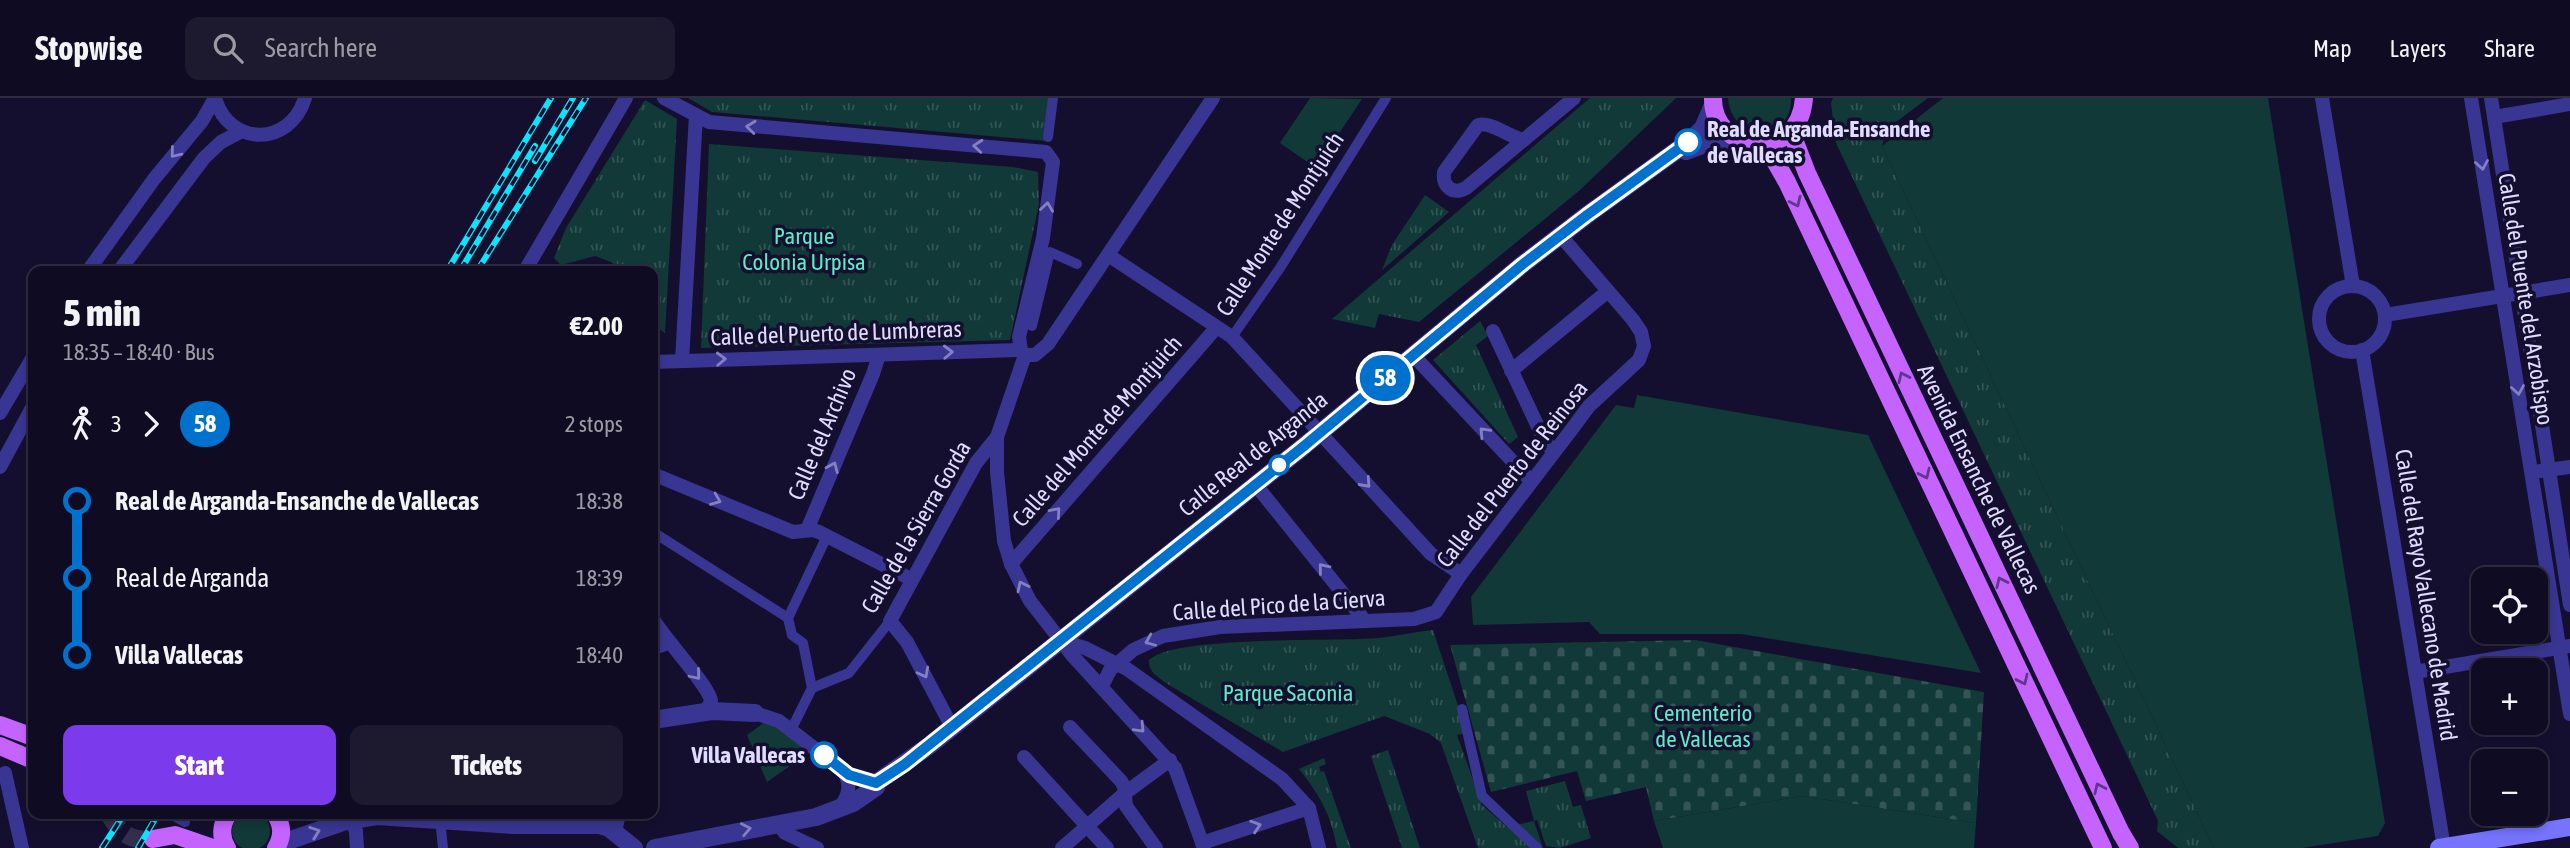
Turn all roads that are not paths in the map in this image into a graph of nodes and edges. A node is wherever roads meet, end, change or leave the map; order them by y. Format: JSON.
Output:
{"nodes":[{"id":1,"x":215,"y":98,"type":"edge"},
{"id":2,"x":305,"y":98,"type":"edge"},
{"id":3,"x":626,"y":98,"type":"edge"},
{"id":4,"x":664,"y":98,"type":"edge"},
{"id":5,"x":1053,"y":98,"type":"edge"},
{"id":6,"x":1386,"y":98,"type":"edge"},
{"id":7,"x":1574,"y":98,"type":"edge"},
{"id":8,"x":1804,"y":98,"type":"edge"},
{"id":9,"x":2322,"y":98,"type":"edge"},
{"id":10,"x":2471,"y":98,"type":"edge"},
{"id":11,"x":2491,"y":98,"type":"edge"},
{"id":12,"x":1209,"y":99,"type":"edge"},
{"id":13,"x":1713,"y":101,"type":"edge"},
{"id":14,"x":2570,"y":104,"type":"edge"},
{"id":15,"x":696,"y":115,"type":"junction"},
{"id":16,"x":2494,"y":117,"type":"junction"},
{"id":17,"x":1796,"y":127,"type":"junction"},
{"id":18,"x":242,"y":131,"type":"junction"},
{"id":19,"x":1524,"y":140,"type":"junction"},
{"id":20,"x":1752,"y":143,"type":"junction"},
{"id":21,"x":1047,"y":145,"type":"junction"},
{"id":22,"x":1661,"y":163,"type":"junction"},
{"id":23,"x":1560,"y":235,"type":"junction"},
{"id":24,"x":1108,"y":255,"type":"junction"},
{"id":25,"x":1077,"y":264,"type":"dead end"},
{"id":26,"x":92,"y":266,"type":"edge"},
{"id":27,"x":123,"y":266,"type":"edge"},
{"id":28,"x":530,"y":266,"type":"edge"},
{"id":29,"x":2570,"y":285,"type":"edge"},
{"id":30,"x":2353,"y":286,"type":"junction"},
{"id":31,"x":1608,"y":290,"type":"junction"},
{"id":32,"x":2523,"y":294,"type":"junction"},
{"id":33,"x":2503,"y":297,"type":"junction"},
{"id":34,"x":2385,"y":315,"type":"junction"},
{"id":35,"x":1032,"y":326,"type":"dead end"},
{"id":36,"x":1216,"y":328,"type":"junction"},
{"id":37,"x":1493,"y":331,"type":"dead end"},
{"id":38,"x":1232,"y":337,"type":"junction"},
{"id":39,"x":2362,"y":350,"type":"junction"},
{"id":40,"x":1023,"y":352,"type":"junction"},
{"id":41,"x":879,"y":355,"type":"junction"},
{"id":42,"x":1413,"y":355,"type":"junction"},
{"id":43,"x":658,"y":360,"type":"edge"},
{"id":44,"x":682,"y":361,"type":"junction"},
{"id":45,"x":28,"y":365,"type":"edge"},
{"id":46,"x":1511,"y":371,"type":"junction"},
{"id":47,"x":0,"y":413,"type":"edge"},
{"id":48,"x":28,"y":415,"type":"edge"},
{"id":49,"x":1321,"y":432,"type":"junction"},
{"id":50,"x":997,"y":437,"type":"junction"},
{"id":51,"x":1553,"y":453,"type":"junction"},
{"id":52,"x":0,"y":467,"type":"edge"},
{"id":53,"x":2570,"y":467,"type":"edge"},
{"id":54,"x":2550,"y":470,"type":"junction"},
{"id":55,"x":2531,"y":473,"type":"junction"},
{"id":56,"x":658,"y":476,"type":"edge"},
{"id":57,"x":1531,"y":481,"type":"junction"},
{"id":58,"x":1255,"y":484,"type":"junction"},
{"id":59,"x":807,"y":530,"type":"junction"},
{"id":60,"x":658,"y":535,"type":"edge"},
{"id":61,"x":827,"y":536,"type":"junction"},
{"id":62,"x":1011,"y":564,"type":"junction"},
{"id":63,"x":1461,"y":574,"type":"junction"},
{"id":64,"x":911,"y":579,"type":"junction"},
{"id":65,"x":2570,"y":605,"type":"edge"},
{"id":66,"x":1436,"y":612,"type":"joint"},
{"id":67,"x":788,"y":618,"type":"junction"},
{"id":68,"x":890,"y":621,"type":"junction"},
{"id":69,"x":1366,"y":621,"type":"junction"},
{"id":70,"x":658,"y":627,"type":"edge"},
{"id":71,"x":1061,"y":641,"type":"junction"},
{"id":72,"x":668,"y":643,"type":"junction"},
{"id":73,"x":658,"y":646,"type":"edge"},
{"id":74,"x":2565,"y":647,"type":"edge"},
{"id":75,"x":1117,"y":664,"type":"junction"},
{"id":76,"x":2415,"y":672,"type":"junction"},
{"id":77,"x":1102,"y":686,"type":"junction"},
{"id":78,"x":812,"y":688,"type":"junction"},
{"id":79,"x":1462,"y":709,"type":"dead end"},
{"id":80,"x":706,"y":712,"type":"junction"},
{"id":81,"x":755,"y":713,"type":"joint"},
{"id":82,"x":2570,"y":714,"type":"edge"},
{"id":83,"x":658,"y":719,"type":"edge"},
{"id":84,"x":0,"y":725,"type":"edge"},
{"id":85,"x":953,"y":727,"type":"junction"},
{"id":86,"x":1070,"y":727,"type":"dead end"},
{"id":87,"x":792,"y":730,"type":"junction"},
{"id":88,"x":28,"y":735,"type":"edge"},
{"id":89,"x":0,"y":746,"type":"edge"},
{"id":90,"x":1024,"y":757,"type":"dead end"},
{"id":91,"x":28,"y":758,"type":"edge"},
{"id":92,"x":1170,"y":760,"type":"junction"},
{"id":93,"x":843,"y":769,"type":"junction"},
{"id":94,"x":6,"y":779,"type":"dead end"},
{"id":95,"x":876,"y":783,"type":"junction"},
{"id":96,"x":1125,"y":793,"type":"junction"},
{"id":97,"x":841,"y":806,"type":"junction"},
{"id":98,"x":1309,"y":808,"type":"junction"},
{"id":99,"x":226,"y":819,"type":"edge"},
{"id":100,"x":278,"y":819,"type":"edge"},
{"id":101,"x":358,"y":819,"type":"edge"},
{"id":102,"x":439,"y":819,"type":"joint"},
{"id":103,"x":567,"y":819,"type":"edge"},
{"id":104,"x":618,"y":819,"type":"edge"},
{"id":105,"x":351,"y":820,"type":"junction"},
{"id":106,"x":1086,"y":826,"type":"junction"},
{"id":107,"x":2570,"y":827,"type":"edge"},
{"id":108,"x":781,"y":828,"type":"junction"},
{"id":109,"x":171,"y":832,"type":"tunnel mouth"},
{"id":110,"x":615,"y":832,"type":"junction"},
{"id":111,"x":718,"y":841,"type":"edge"},
{"id":112,"x":278,"y":846,"type":"edge"},
{"id":113,"x":1203,"y":846,"type":"edge"},
{"id":114,"x":22,"y":848,"type":"edge"},
{"id":115,"x":213,"y":848,"type":"edge"},
{"id":116,"x":227,"y":848,"type":"edge"},
{"id":117,"x":357,"y":848,"type":"edge"},
{"id":118,"x":443,"y":848,"type":"edge"},
{"id":119,"x":634,"y":848,"type":"edge"},
{"id":120,"x":655,"y":848,"type":"edge"},
{"id":121,"x":784,"y":848,"type":"edge"},
{"id":122,"x":817,"y":848,"type":"edge"},
{"id":123,"x":1062,"y":848,"type":"edge"},
{"id":124,"x":1107,"y":848,"type":"edge"},
{"id":125,"x":1156,"y":848,"type":"edge"},
{"id":126,"x":1319,"y":848,"type":"edge"},
{"id":127,"x":1537,"y":848,"type":"edge"},
{"id":128,"x":2103,"y":848,"type":"edge"},
{"id":129,"x":2130,"y":848,"type":"edge"},
{"id":130,"x":2439,"y":848,"type":"edge"},
{"id":131,"x":2444,"y":848,"type":"edge"}],
"edges":[{"from":1,"to":18,"type":"street"},
{"from":1,"to":26,"type":"street","one_way":true},
{"from":2,"to":18,"type":"street"},
{"from":3,"to":28,"type":"street"},
{"from":4,"to":15,"type":"street"},
{"from":5,"to":21,"type":"street","name":"Calle de la Sierra Gorda"},
{"from":6,"to":38,"type":"street","name":"Calle Monte de Montjuich"},
{"from":7,"to":19,"type":"street"},
{"from":8,"to":17,"type":"main road"},
{"from":9,"to":30,"type":"street"},
{"from":10,"to":33,"type":"street","name":"Calle del Puente del Arzobispo","one_way":true},
{"from":11,"to":16,"type":"street","name":"Calle del Puente del Arzobispo"},
{"from":12,"to":24,"type":"street"},
{"from":13,"to":20,"type":"main road","name":"Avenida Ensanche de Vallecas"},
{"from":13,"to":22,"type":"street","name":"Calle Real de Arganda"},
{"from":14,"to":16,"type":"street"},
{"from":21,"to":15,"type":"street","one_way":true},
{"from":15,"to":44,"type":"street"},
{"from":16,"to":32,"type":"street","name":"Calle del Puente del Arzobispo"},
{"from":17,"to":20,"type":"main road"},
{"from":129,"to":17,"type":"main road","name":"Avenida Ensanche de Vallecas","one_way":true},
{"from":18,"to":27,"type":"street"},
{"from":19,"to":19,"type":"street"},
{"from":20,"to":22,"type":"street","name":"Calle Real de Arganda"},
{"from":20,"to":128,"type":"main road","name":"Avenida Ensanche de Vallecas","one_way":true},
{"from":40,"to":21,"type":"street","name":"Calle de la Sierra Gorda","one_way":true},
{"from":22,"to":23,"type":"street","name":"Calle Real de Arganda"},
{"from":23,"to":31,"type":"street","name":"Calle del Puerto de Reinosa"},
{"from":23,"to":42,"type":"street","name":"Calle Real de Arganda"},
{"from":24,"to":36,"type":"street"},
{"from":24,"to":40,"type":"street"},
{"from":25,"to":35,"type":"street"},
{"from":29,"to":32,"type":"street"},
{"from":30,"to":34,"type":"street"},
{"from":30,"to":39,"type":"street"},
{"from":31,"to":46,"type":"street"},
{"from":31,"to":51,"type":"street","name":"Calle del Puerto de Reinosa"},
{"from":32,"to":33,"type":"street"},
{"from":32,"to":54,"type":"street","name":"Calle del Puente del Arzobispo"},
{"from":33,"to":34,"type":"street"},
{"from":33,"to":55,"type":"street","name":"Calle del Puente del Arzobispo","one_way":true},
{"from":34,"to":39,"type":"street"},
{"from":36,"to":38,"type":"street"},
{"from":62,"to":36,"type":"street","name":"Calle del Monte de Montjuich","one_way":true},
{"from":37,"to":46,"type":"street"},
{"from":38,"to":49,"type":"street"},
{"from":39,"to":76,"type":"street","name":"Calle del Rayo Vallecano de Madrid"},
{"from":41,"to":40,"type":"street","name":"Calle del Puerto de Lumbreras","one_way":true},
{"from":40,"to":50,"type":"street","name":"Calle de la Sierra Gorda"},
{"from":44,"to":41,"type":"street","name":"Calle del Puerto de Lumbreras","one_way":true},
{"from":59,"to":41,"type":"street","name":"Calle del Archivo","one_way":true},
{"from":42,"to":49,"type":"street","name":"Calle Real de Arganda"},
{"from":57,"to":42,"type":"street","one_way":true},
{"from":43,"to":44,"type":"street","name":"Calle del Puerto de Lumbreras"},
{"from":45,"to":47,"type":"street"},
{"from":46,"to":51,"type":"street"},
{"from":48,"to":52,"type":"street"},
{"from":49,"to":58,"type":"street","name":"Calle Real de Arganda"},
{"from":49,"to":63,"type":"street","one_way":true},
{"from":50,"to":62,"type":"street"},
{"from":50,"to":64,"type":"street","name":"Calle de la Sierra Gorda"},
{"from":51,"to":57,"type":"street","name":"Calle del Puerto de Reinosa"},
{"from":53,"to":54,"type":"street"},
{"from":54,"to":55,"type":"street"},
{"from":54,"to":65,"type":"street","name":"Calle del Puente del Arzobispo"},
{"from":55,"to":74,"type":"street","name":"Calle del Puente del Arzobispo"},
{"from":56,"to":59,"type":"street","one_way":true},
{"from":57,"to":63,"type":"street","name":"Calle del Puerto de Reinosa"},
{"from":69,"to":58,"type":"street","one_way":true},
{"from":58,"to":71,"type":"street","name":"Calle Real de Arganda"},
{"from":59,"to":61,"type":"street"},
{"from":60,"to":67,"type":"street"},
{"from":61,"to":64,"type":"street"},
{"from":61,"to":67,"type":"street"},
{"from":71,"to":62,"type":"street","one_way":true},
{"from":63,"to":66,"type":"street","name":"Calle del Puerto de Reinosa"},
{"from":64,"to":68,"type":"street","name":"Calle de la Sierra Gorda"},
{"from":66,"to":69,"type":"street","name":"Calle del Pico de la Cierva"},
{"from":67,"to":78,"type":"street"},
{"from":68,"to":78,"type":"street","name":"Calle de la Sierra Gorda"},
{"from":68,"to":85,"type":"street","one_way":true},
{"from":69,"to":75,"type":"street","name":"Calle del Pico de la Cierva","one_way":true},
{"from":70,"to":72,"type":"street"},
{"from":71,"to":75,"type":"street"},
{"from":71,"to":77,"type":"street"},
{"from":71,"to":85,"type":"street","name":"Calle Real de Arganda"},
{"from":72,"to":73,"type":"street"},
{"from":72,"to":80,"type":"street","one_way":true},
{"from":74,"to":76,"type":"street"},
{"from":74,"to":82,"type":"street","name":"Calle del Puente del Arzobispo"},
{"from":75,"to":77,"type":"street","name":"Calle del Pico de la Cierva"},
{"from":75,"to":98,"type":"street"},
{"from":76,"to":131,"type":"street","name":"Calle del Rayo Vallecano de Madrid"},
{"from":77,"to":92,"type":"street","one_way":true},
{"from":78,"to":87,"type":"street"},
{"from":79,"to":127,"type":"street"},
{"from":80,"to":81,"type":"street"},
{"from":80,"to":83,"type":"street"},
{"from":81,"to":87,"type":"street"},
{"from":84,"to":88,"type":"main road"},
{"from":85,"to":95,"type":"street","name":"Calle Real de Arganda"},
{"from":86,"to":96,"type":"street"},
{"from":87,"to":93,"type":"street"},
{"from":89,"to":91,"type":"main road"},
{"from":90,"to":106,"type":"street"},
{"from":92,"to":96,"type":"street"},
{"from":92,"to":113,"type":"street"},
{"from":93,"to":95,"type":"street"},
{"from":93,"to":97,"type":"street"},
{"from":94,"to":114,"type":"street"},
{"from":95,"to":97,"type":"street","name":"Calle Real de Arganda"},
{"from":96,"to":106,"type":"street"},
{"from":96,"to":125,"type":"street"},
{"from":97,"to":108,"type":"street","name":"Calle Real de Arganda"},
{"from":113,"to":98,"type":"street","one_way":true},
{"from":98,"to":126,"type":"street"},
{"from":99,"to":116,"type":"main road"},
{"from":100,"to":112,"type":"main road"},
{"from":101,"to":105,"type":"street"},
{"from":102,"to":103,"type":"street"},
{"from":102,"to":118,"type":"street"},
{"from":103,"to":110,"type":"street"},
{"from":104,"to":110,"type":"street"},
{"from":112,"to":105,"type":"street","one_way":true},
{"from":105,"to":117,"type":"street"},
{"from":106,"to":123,"type":"street"},
{"from":106,"to":124,"type":"street"},
{"from":107,"to":131,"type":"main road"},
{"from":111,"to":108,"type":"street","name":"Calle Real de Arganda","one_way":true},
{"from":108,"to":121,"type":"street"},
{"from":108,"to":122,"type":"street"},
{"from":109,"to":115,"type":"main road"},
{"from":110,"to":119,"type":"street"},
{"from":111,"to":120,"type":"street","name":"Calle Real de Arganda"},
{"from":130,"to":131,"type":"main road"}]}
